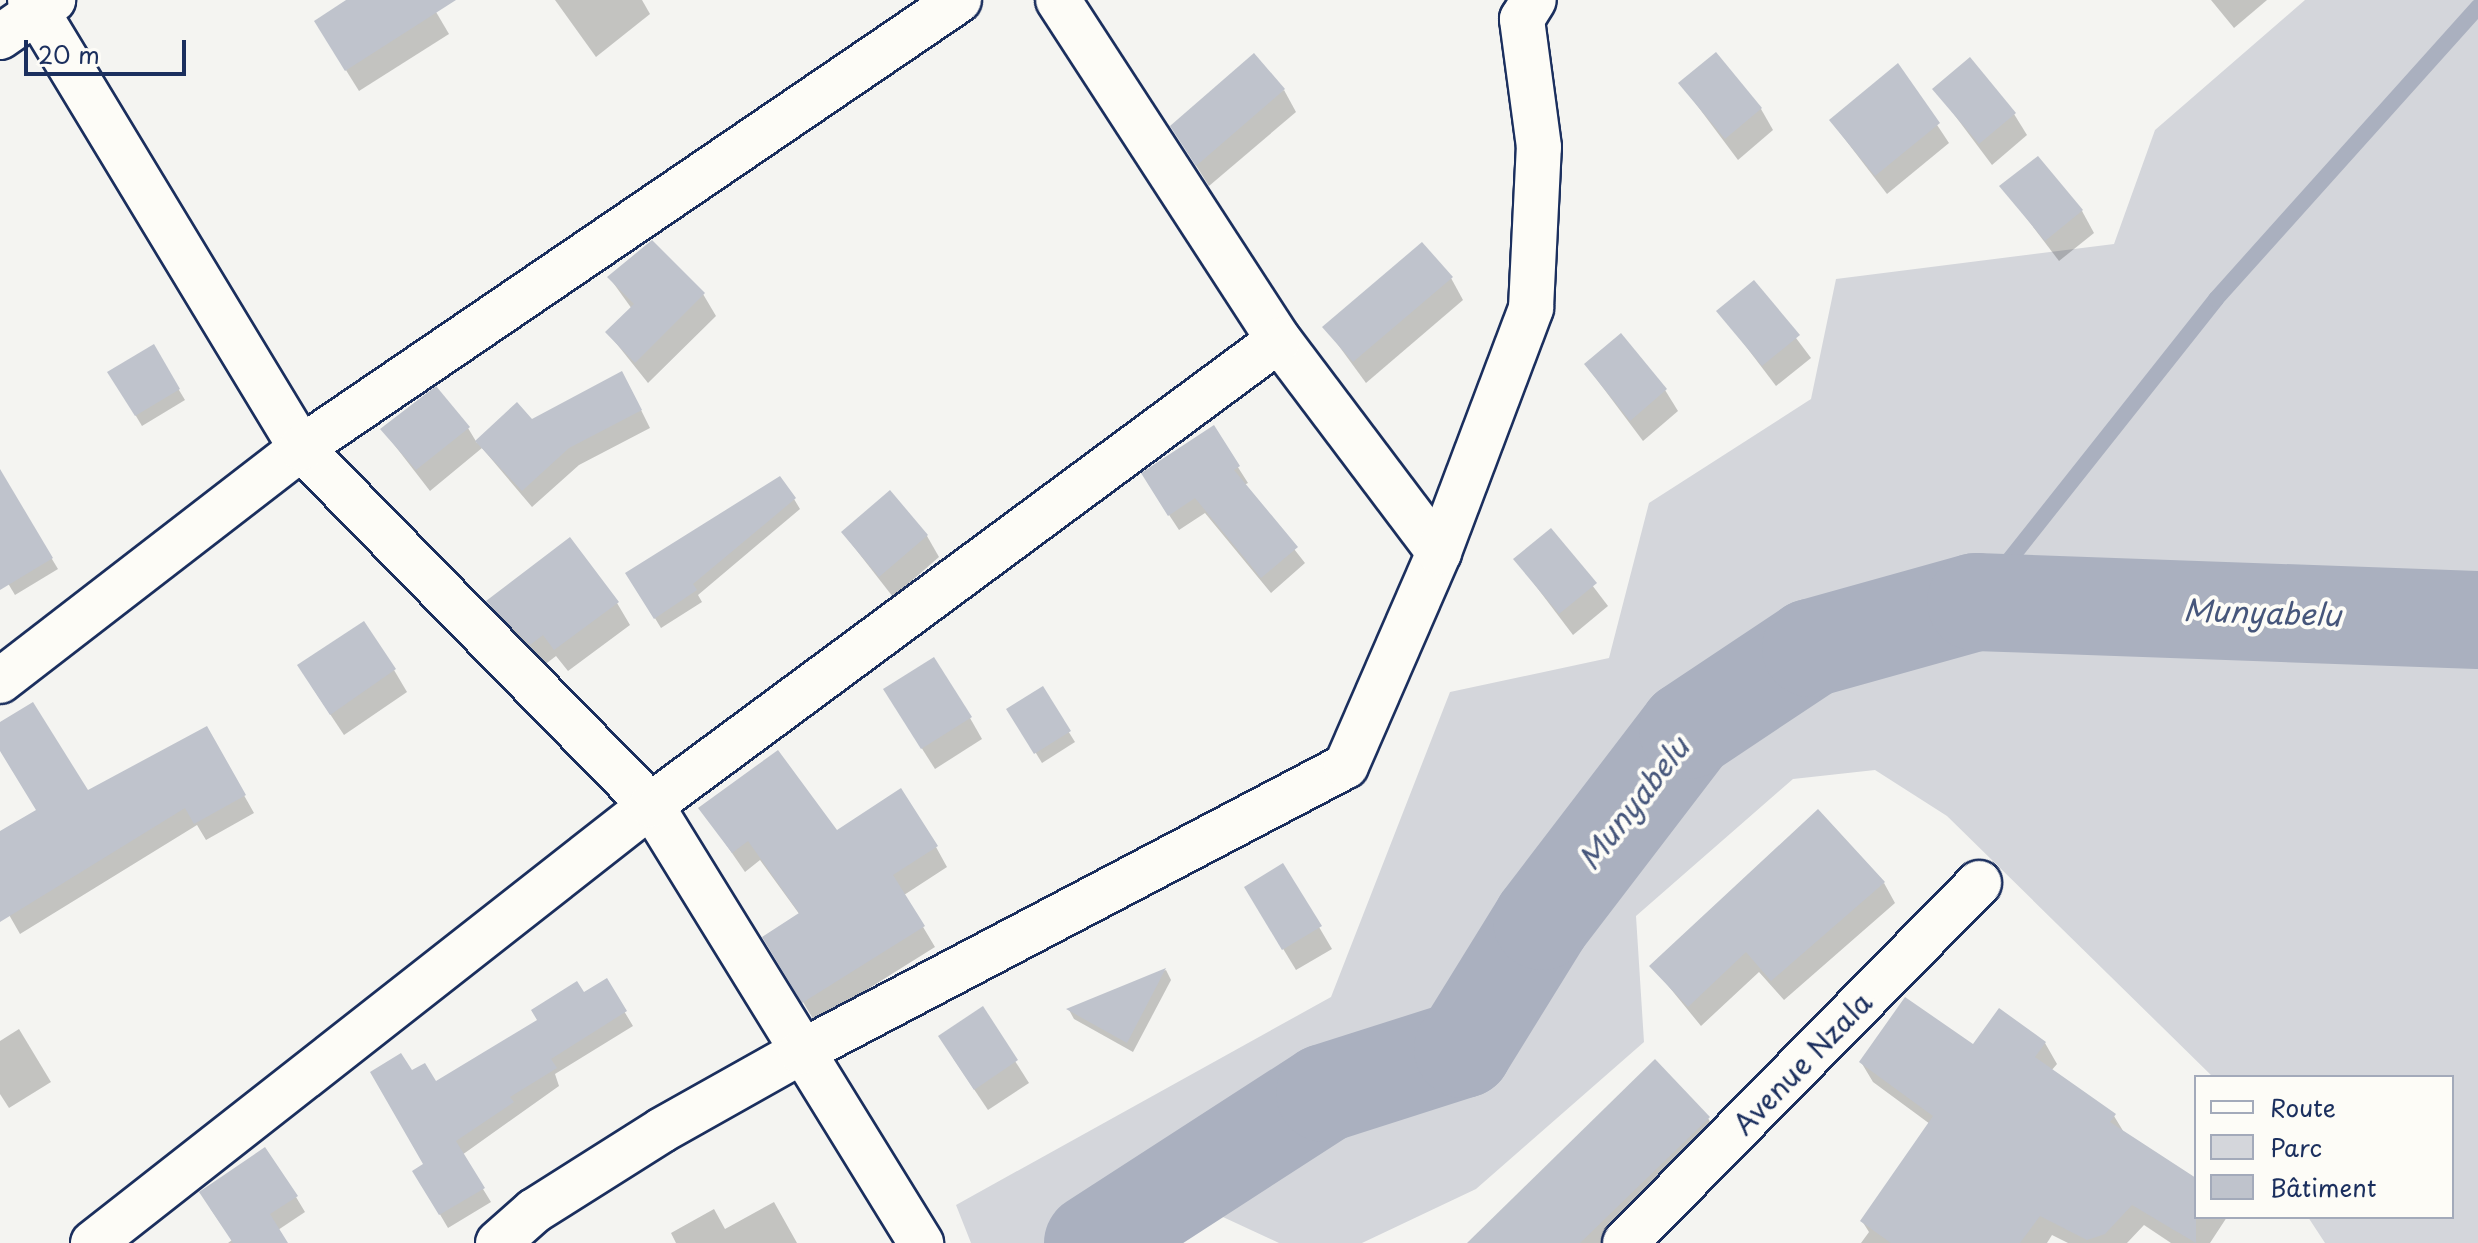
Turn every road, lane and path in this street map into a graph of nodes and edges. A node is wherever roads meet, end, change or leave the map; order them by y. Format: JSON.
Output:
{"nodes":[{"id":1,"x":959,"y":0,"type":"edge"},
{"id":2,"x":1058,"y":0,"type":"edge"},
{"id":3,"x":1534,"y":0,"type":"edge"},
{"id":4,"x":40,"y":4,"type":"edge"},
{"id":5,"x":0,"y":37,"type":"edge"},
{"id":6,"x":1279,"y":340,"type":"junction"},
{"id":7,"x":301,"y":448,"type":"junction"},
{"id":8,"x":1439,"y":552,"type":"junction"},
{"id":9,"x":0,"y":681,"type":"edge"},
{"id":10,"x":651,"y":805,"type":"junction"},
{"id":11,"x":1979,"y":883,"type":"dead end"},
{"id":12,"x":801,"y":1052,"type":"junction"},
{"id":13,"x":93,"y":1243,"type":"edge"},
{"id":14,"x":498,"y":1243,"type":"edge"},
{"id":15,"x":921,"y":1243,"type":"edge"},
{"id":16,"x":1625,"y":1243,"type":"edge"}],
"edges":[{"from":1,"to":7,"type":"street"},
{"from":2,"to":6,"type":"street"},
{"from":3,"to":8,"type":"street"},
{"from":4,"to":5,"type":"street"},
{"from":4,"to":7,"type":"street"},
{"from":6,"to":8,"type":"street"},
{"from":6,"to":10,"type":"street"},
{"from":7,"to":9,"type":"street"},
{"from":7,"to":10,"type":"street"},
{"from":8,"to":12,"type":"street"},
{"from":10,"to":12,"type":"street"},
{"from":10,"to":13,"type":"street"},
{"from":11,"to":16,"type":"street","name":"Avenue Nzala"},
{"from":12,"to":14,"type":"street"},
{"from":12,"to":15,"type":"street"}]}
